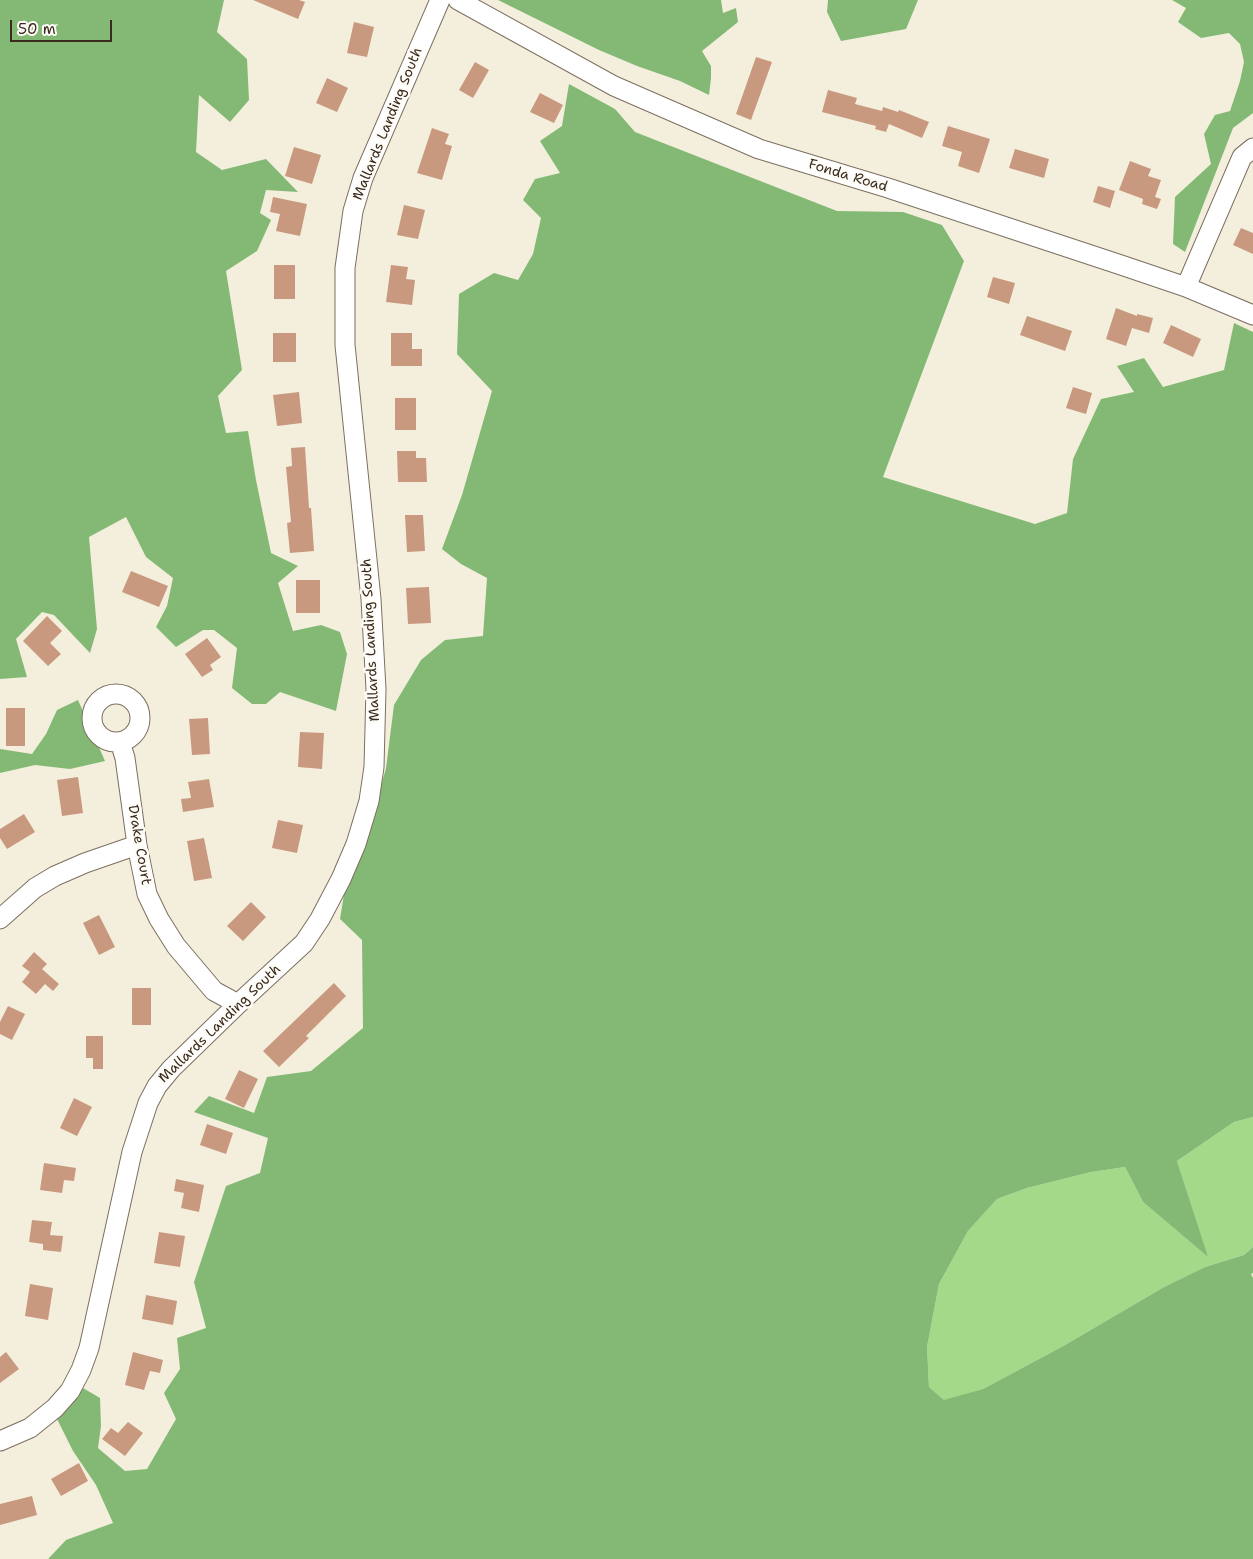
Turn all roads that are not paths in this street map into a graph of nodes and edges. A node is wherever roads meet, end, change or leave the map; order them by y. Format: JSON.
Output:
{"nodes":[{"id":1,"x":440,"y":0,"type":"edge"},
{"id":2,"x":458,"y":0,"type":"edge"},
{"id":3,"x":1253,"y":148,"type":"edge"},
{"id":4,"x":1186,"y":287,"type":"junction"},
{"id":5,"x":1253,"y":315,"type":"edge"},
{"id":6,"x":120,"y":742,"type":"dead end"},
{"id":7,"x":137,"y":845,"type":"junction"},
{"id":8,"x":0,"y":919,"type":"edge"},
{"id":9,"x":238,"y":1004,"type":"junction"},
{"id":10,"x":0,"y":1441,"type":"edge"}],
"edges":[{"from":1,"to":9,"type":"street","name":"Mallards Landing South"},
{"from":2,"to":4,"type":"street","name":"Fonda Road"},
{"from":3,"to":4,"type":"street"},
{"from":4,"to":5,"type":"street","name":"Fonda Road"},
{"from":6,"to":7,"type":"street","name":"Drake Court"},
{"from":7,"to":8,"type":"street"},
{"from":7,"to":9,"type":"street","name":"Drake Court"},
{"from":9,"to":10,"type":"street","name":"Mallards Landing South"}]}
